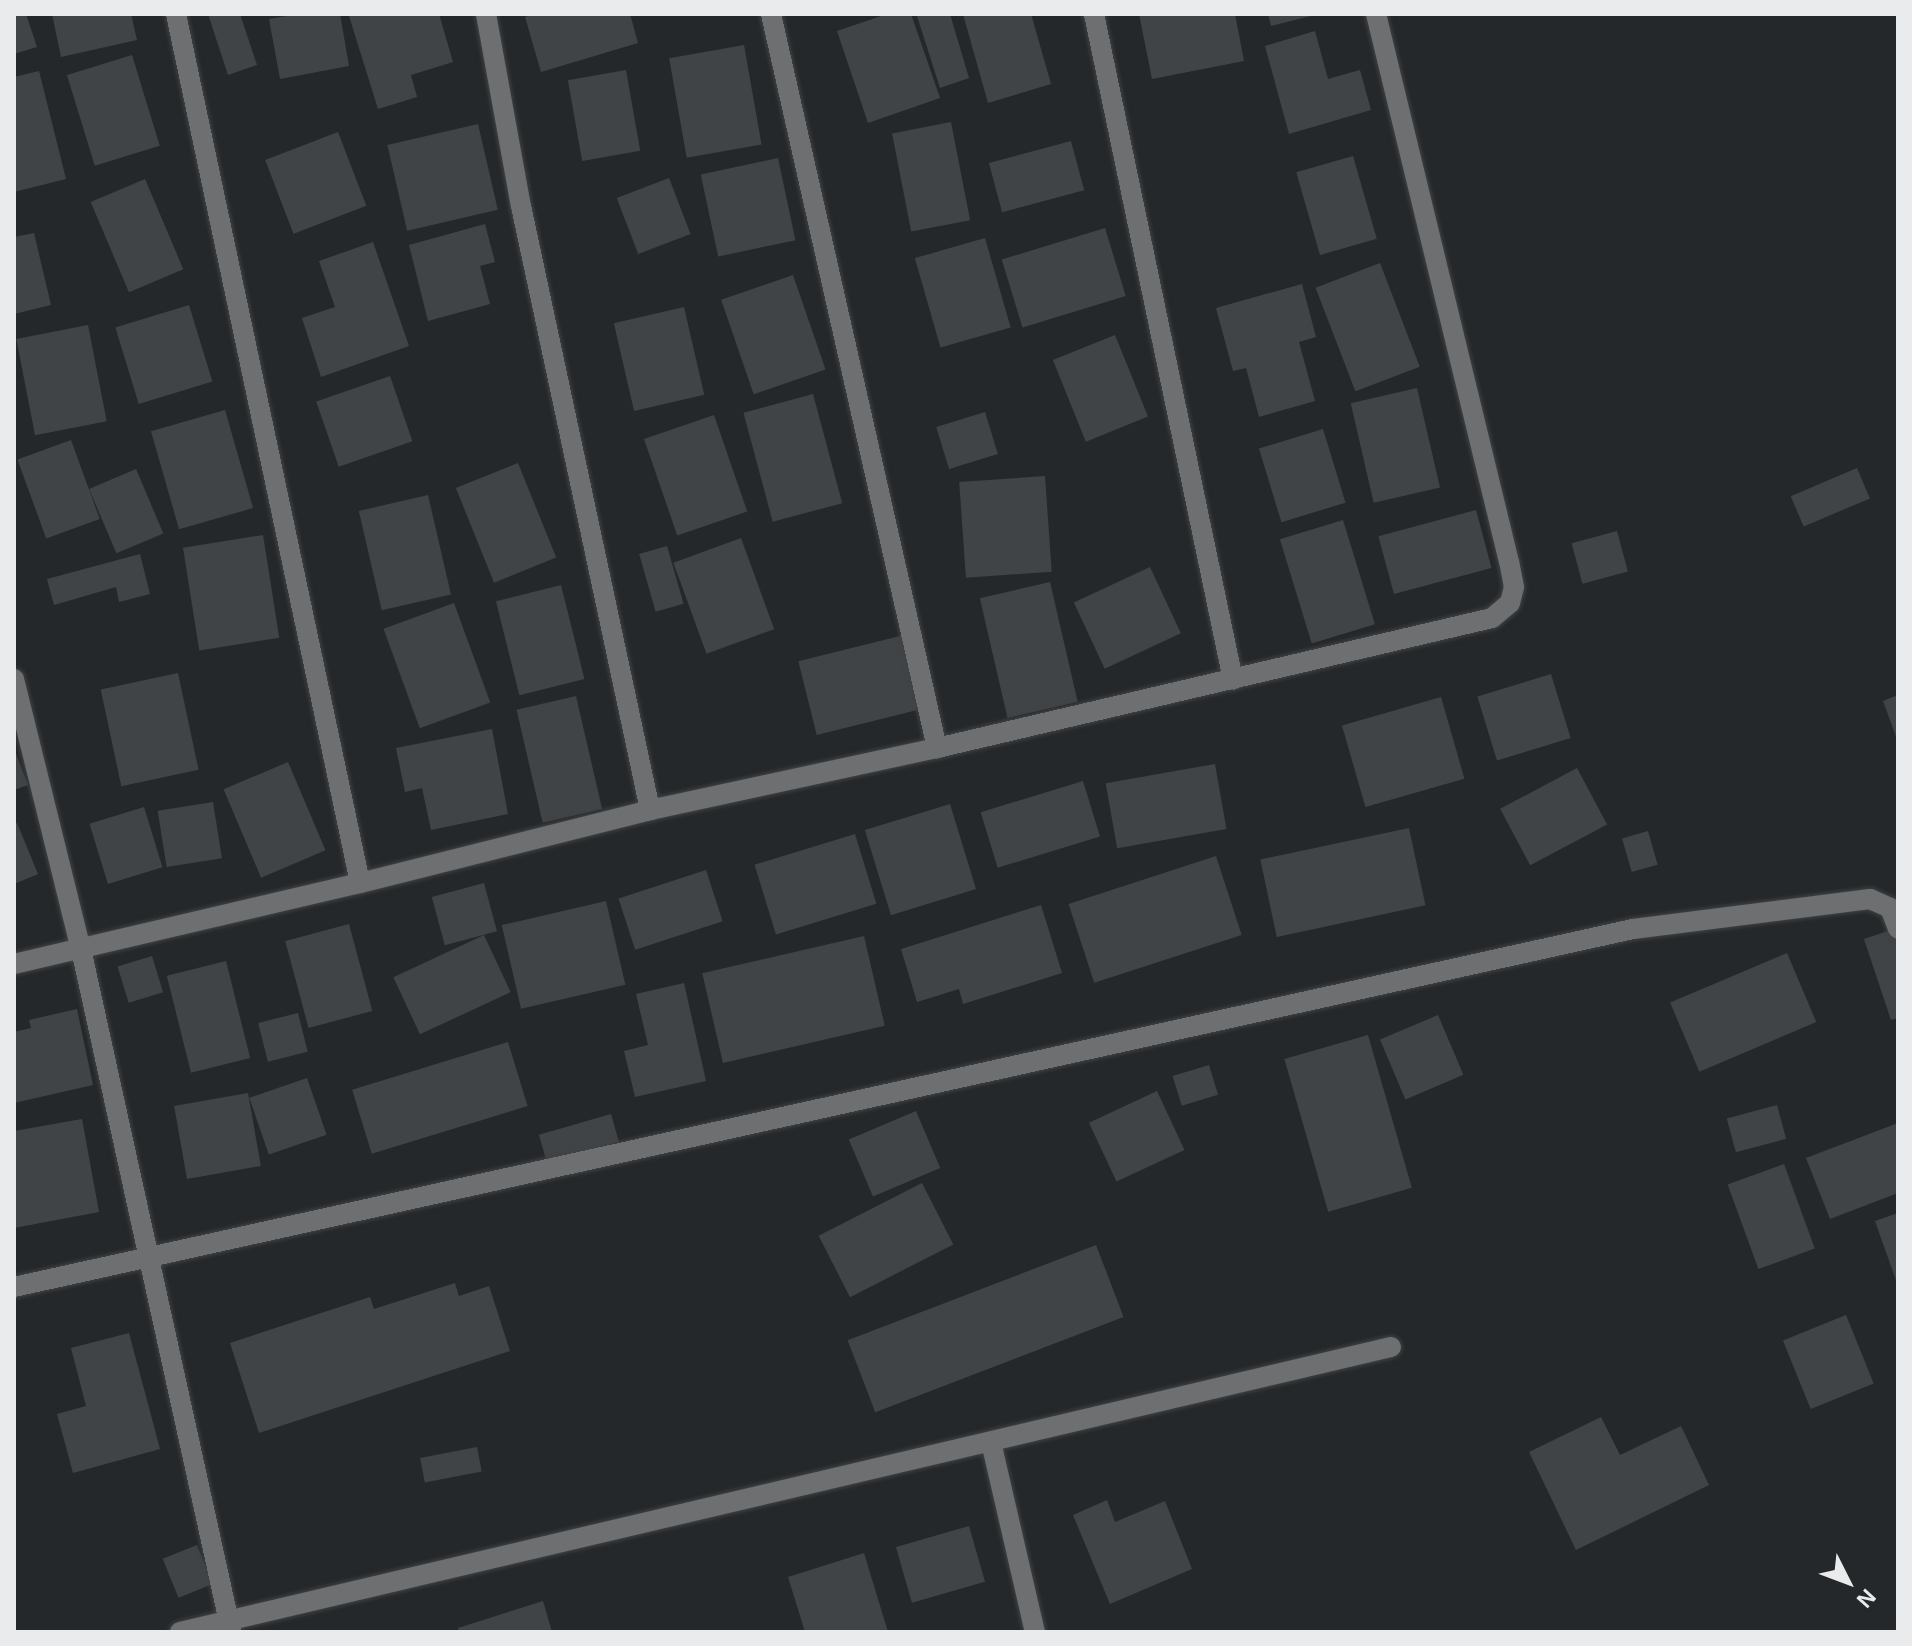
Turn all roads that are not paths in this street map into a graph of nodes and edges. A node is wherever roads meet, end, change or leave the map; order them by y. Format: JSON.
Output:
{"nodes":[{"id":1,"x":176,"y":14,"type":"edge"},
{"id":2,"x":486,"y":14,"type":"edge"},
{"id":3,"x":771,"y":14,"type":"edge"},
{"id":4,"x":1094,"y":14,"type":"edge"},
{"id":5,"x":1376,"y":14,"type":"edge"},
{"id":6,"x":14,"y":679,"type":"edge"},
{"id":7,"x":1233,"y":680,"type":"junction"},
{"id":8,"x":937,"y":748,"type":"junction"},
{"id":9,"x":650,"y":810,"type":"junction"},
{"id":10,"x":360,"y":883,"type":"junction"},
{"id":11,"x":1898,"y":929,"type":"edge"},
{"id":12,"x":81,"y":949,"type":"junction"},
{"id":13,"x":14,"y":964,"type":"edge"},
{"id":14,"x":146,"y":1256,"type":"junction"},
{"id":15,"x":14,"y":1287,"type":"edge"},
{"id":16,"x":1391,"y":1347,"type":"dead end"},
{"id":17,"x":991,"y":1442,"type":"junction"},
{"id":18,"x":230,"y":1626,"type":"edge"},
{"id":19,"x":180,"y":1632,"type":"edge"},
{"id":20,"x":1035,"y":1632,"type":"edge"}],
"edges":[{"from":1,"to":10,"type":"street"},
{"from":2,"to":9,"type":"street"},
{"from":3,"to":8,"type":"street"},
{"from":4,"to":7,"type":"street"},
{"from":5,"to":7,"type":"street"},
{"from":6,"to":12,"type":"street"},
{"from":7,"to":8,"type":"street"},
{"from":8,"to":9,"type":"street"},
{"from":9,"to":10,"type":"street"},
{"from":10,"to":12,"type":"street"},
{"from":11,"to":14,"type":"street"},
{"from":12,"to":13,"type":"street"},
{"from":12,"to":14,"type":"street"},
{"from":14,"to":15,"type":"street"},
{"from":14,"to":18,"type":"street"},
{"from":16,"to":17,"type":"street"},
{"from":17,"to":18,"type":"street"},
{"from":17,"to":20,"type":"street"},
{"from":18,"to":19,"type":"street"}]}
